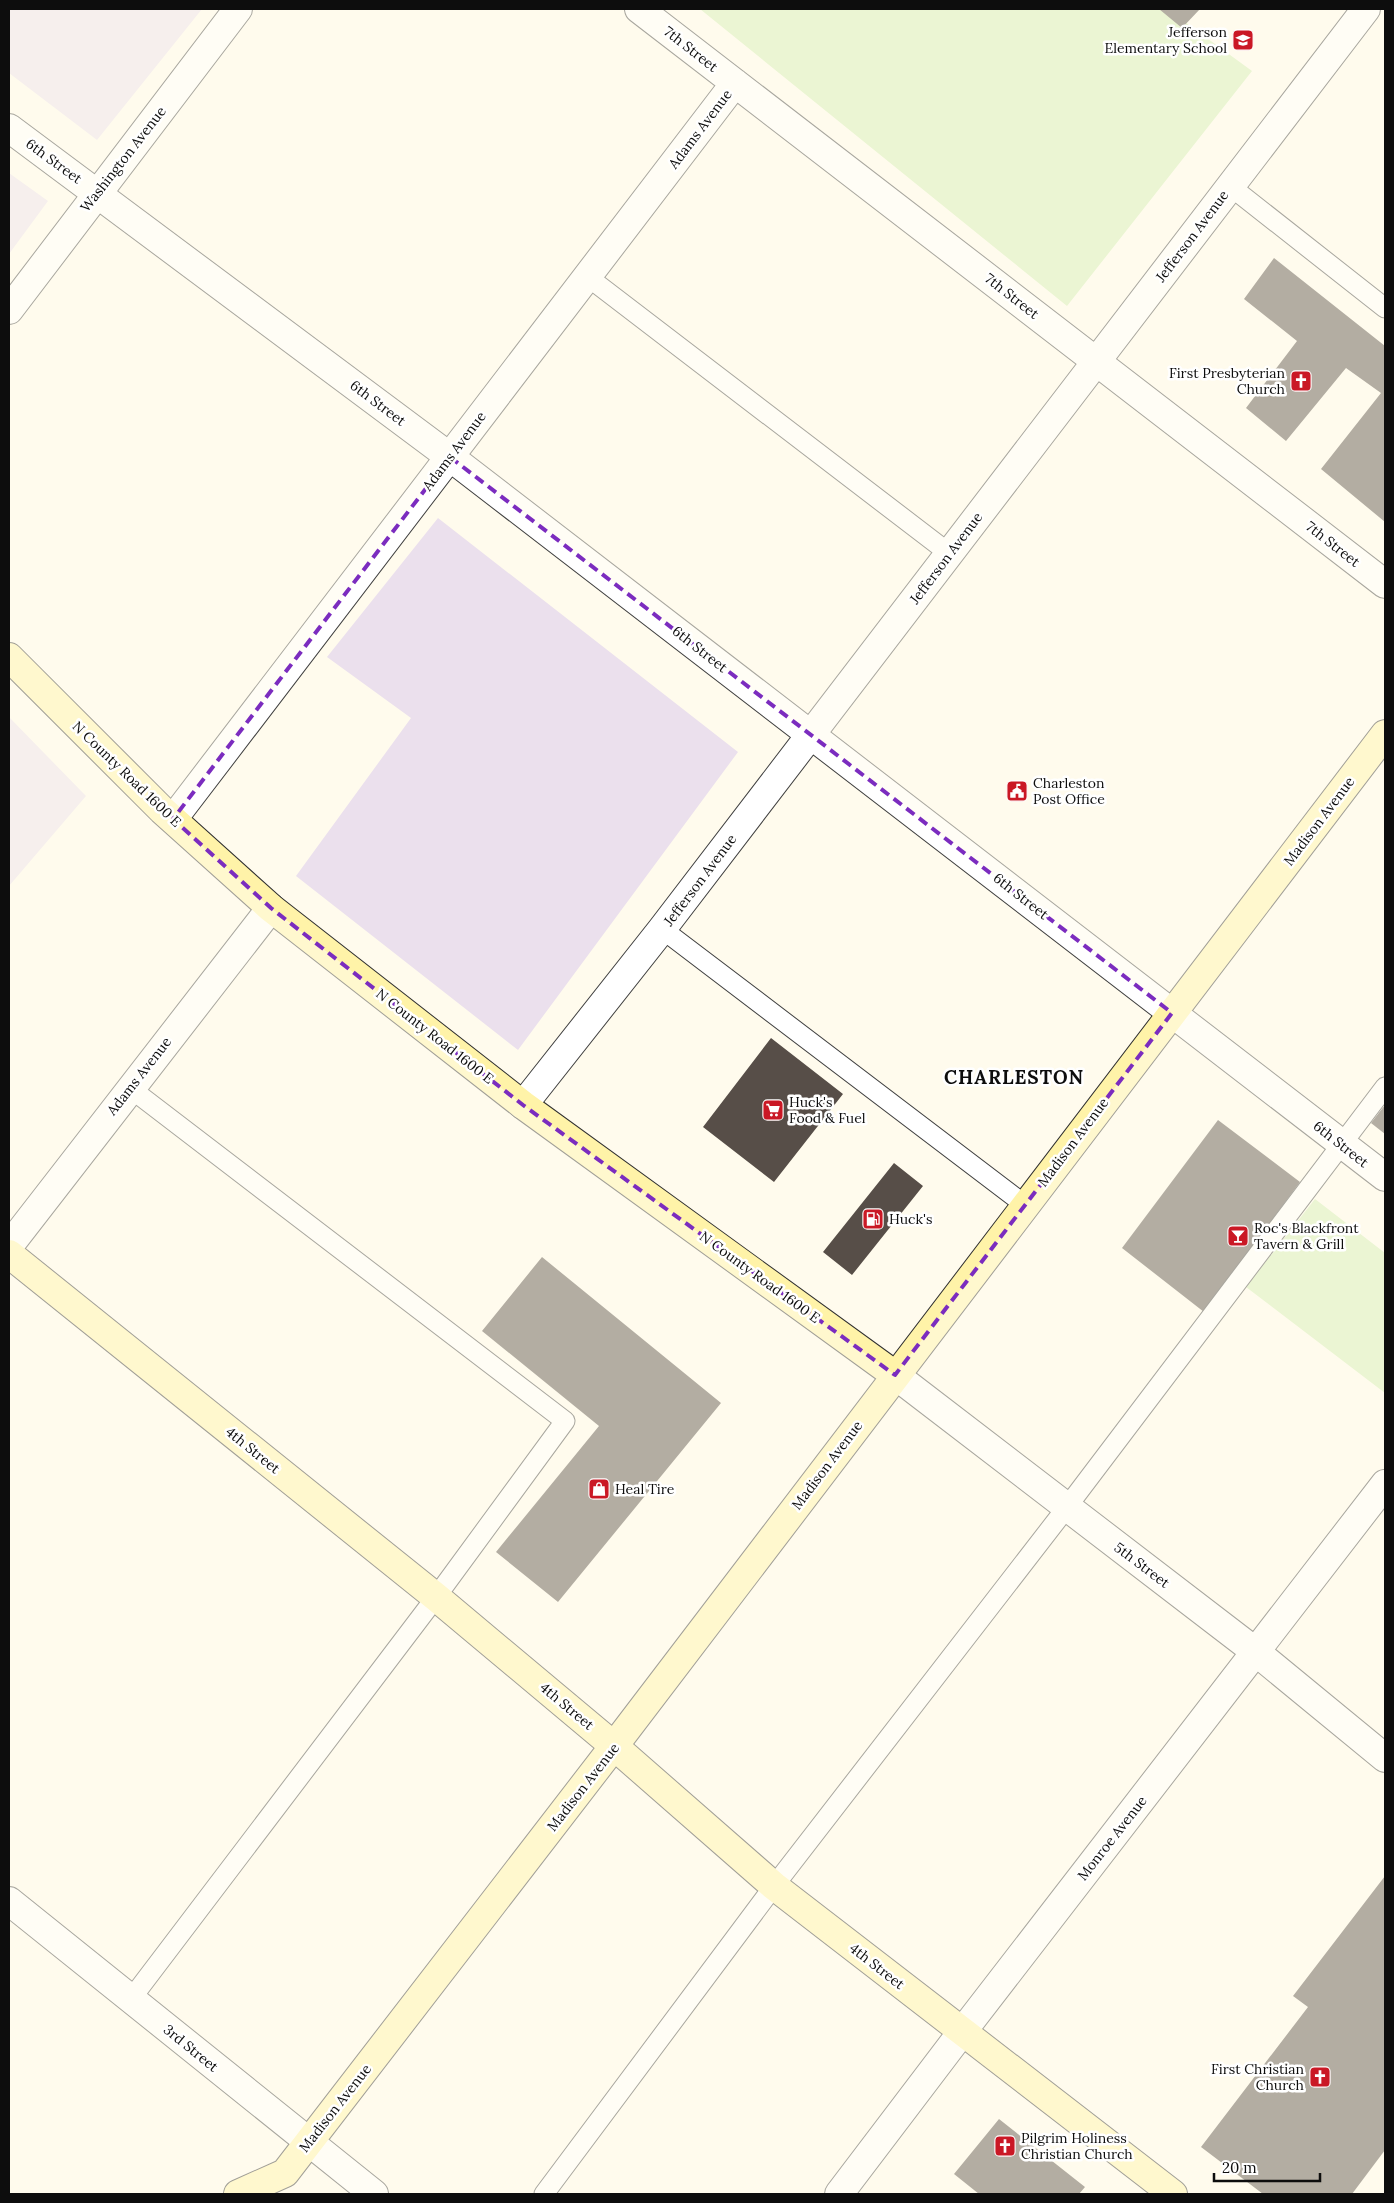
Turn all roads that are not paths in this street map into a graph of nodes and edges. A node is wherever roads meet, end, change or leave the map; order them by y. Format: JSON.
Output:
{"nodes":[{"id":1,"x":238,"y":9,"type":"edge"},
{"id":2,"x":639,"y":9,"type":"edge"},
{"id":3,"x":1366,"y":9,"type":"edge"},
{"id":4,"x":735,"y":83,"type":"junction"},
{"id":5,"x":9,"y":128,"type":"edge"},
{"id":6,"x":1230,"y":186,"type":"junction"},
{"id":7,"x":98,"y":193,"type":"junction"},
{"id":8,"x":588,"y":277,"type":"junction"},
{"id":9,"x":1385,"y":308,"type":"edge"},
{"id":10,"x":9,"y":310,"type":"edge"},
{"id":11,"x":1096,"y":362,"type":"junction"},
{"id":12,"x":450,"y":457,"type":"junction"},
{"id":13,"x":950,"y":554,"type":"junction"},
{"id":14,"x":1385,"y":584,"type":"edge"},
{"id":15,"x":9,"y":657,"type":"edge"},
{"id":16,"x":1385,"y":734,"type":"edge"},
{"id":17,"x":811,"y":735,"type":"junction"},
{"id":18,"x":173,"y":819,"type":"junction"},
{"id":19,"x":271,"y":908,"type":"junction"},
{"id":20,"x":662,"y":929,"type":"junction"},
{"id":21,"x":1172,"y":1013,"type":"junction"},
{"id":22,"x":1385,"y":1087,"type":"edge"},
{"id":23,"x":130,"y":1088,"type":"junction"},
{"id":24,"x":523,"y":1105,"type":"junction"},
{"id":25,"x":1341,"y":1144,"type":"junction"},
{"id":26,"x":1385,"y":1177,"type":"edge"},
{"id":27,"x":1025,"y":1205,"type":"junction"},
{"id":28,"x":9,"y":1246,"type":"edge"},
{"id":29,"x":9,"y":1254,"type":"edge"},
{"id":30,"x":895,"y":1375,"type":"junction"},
{"id":31,"x":1385,"y":1484,"type":"edge"},
{"id":32,"x":1067,"y":1507,"type":"junction"},
{"id":33,"x":436,"y":1597,"type":"junction"},
{"id":34,"x":1256,"y":1652,"type":"junction"},
{"id":35,"x":614,"y":1746,"type":"junction"},
{"id":36,"x":1385,"y":1758,"type":"edge"},
{"id":37,"x":774,"y":1886,"type":"junction"},
{"id":38,"x":9,"y":1901,"type":"edge"},
{"id":39,"x":131,"y":1999,"type":"junction"},
{"id":40,"x":962,"y":2032,"type":"junction"},
{"id":41,"x":309,"y":2142,"type":"junction"},
{"id":42,"x":277,"y":2184,"type":"edge"},
{"id":43,"x":238,"y":2194,"type":"edge"},
{"id":44,"x":374,"y":2194,"type":"edge"},
{"id":45,"x":544,"y":2194,"type":"edge"},
{"id":46,"x":840,"y":2194,"type":"edge"},
{"id":47,"x":1173,"y":2194,"type":"edge"}],
"edges":[{"from":1,"to":7,"type":"street","name":"Washington Avenue"},
{"from":2,"to":4,"type":"street","name":"7th Street"},
{"from":3,"to":6,"type":"street","name":"Jefferson Avenue"},
{"from":4,"to":8,"type":"street","name":"Adams Avenue"},
{"from":4,"to":11,"type":"street","name":"7th Street"},
{"from":5,"to":7,"type":"street","name":"6th Street"},
{"from":6,"to":9,"type":"lane"},
{"from":6,"to":11,"type":"street","name":"Jefferson Avenue"},
{"from":7,"to":10,"type":"street","name":"Washington Avenue"},
{"from":7,"to":12,"type":"street","name":"6th Street"},
{"from":8,"to":12,"type":"street","name":"Adams Avenue"},
{"from":8,"to":13,"type":"lane"},
{"from":11,"to":13,"type":"street","name":"Jefferson Avenue"},
{"from":11,"to":14,"type":"street","name":"7th Street"},
{"from":12,"to":17,"type":"street","name":"6th Street"},
{"from":12,"to":18,"type":"street","name":"Adams Avenue"},
{"from":13,"to":17,"type":"street","name":"Jefferson Avenue"},
{"from":15,"to":18,"type":"street","name":"N County Road 1600 E"},
{"from":16,"to":21,"type":"street","name":"Madison Avenue"},
{"from":17,"to":20,"type":"street","name":"Jefferson Avenue"},
{"from":17,"to":21,"type":"street","name":"6th Street"},
{"from":18,"to":19,"type":"street","name":"N County Road 1600 E"},
{"from":19,"to":23,"type":"street","name":"Adams Avenue"},
{"from":19,"to":24,"type":"street","name":"N County Road 1600 E"},
{"from":20,"to":24,"type":"street","name":"Jefferson Avenue"},
{"from":20,"to":27,"type":"lane"},
{"from":21,"to":25,"type":"street","name":"6th Street"},
{"from":21,"to":27,"type":"street","name":"Madison Avenue"},
{"from":22,"to":25,"type":"lane"},
{"from":23,"to":28,"type":"street","name":"Adams Avenue"},
{"from":23,"to":33,"type":"lane"},
{"from":24,"to":30,"type":"street","name":"N County Road 1600 E"},
{"from":25,"to":26,"type":"street","name":"6th Street"},
{"from":25,"to":32,"type":"lane"},
{"from":27,"to":30,"type":"street","name":"Madison Avenue"},
{"from":29,"to":33,"type":"street","name":"4th Street"},
{"from":30,"to":32,"type":"street","name":"5th Street"},
{"from":30,"to":35,"type":"street","name":"Madison Avenue"},
{"from":31,"to":34,"type":"street","name":"Monroe Avenue"},
{"from":32,"to":34,"type":"street","name":"5th Street"},
{"from":32,"to":37,"type":"lane"},
{"from":33,"to":35,"type":"street","name":"4th Street"},
{"from":33,"to":39,"type":"lane"},
{"from":34,"to":36,"type":"street","name":"5th Street"},
{"from":34,"to":40,"type":"street","name":"Monroe Avenue"},
{"from":35,"to":37,"type":"street","name":"4th Street"},
{"from":35,"to":41,"type":"street","name":"Madison Avenue"},
{"from":37,"to":40,"type":"street","name":"4th Street"},
{"from":37,"to":45,"type":"lane"},
{"from":38,"to":39,"type":"street","name":"3rd Street"},
{"from":39,"to":41,"type":"street","name":"3rd Street"},
{"from":40,"to":46,"type":"street","name":"Monroe Avenue"},
{"from":40,"to":47,"type":"street","name":"4th Street"},
{"from":41,"to":42,"type":"street","name":"Madison Avenue"},
{"from":41,"to":44,"type":"street","name":"3rd Street"},
{"from":42,"to":43,"type":"street"}]}
